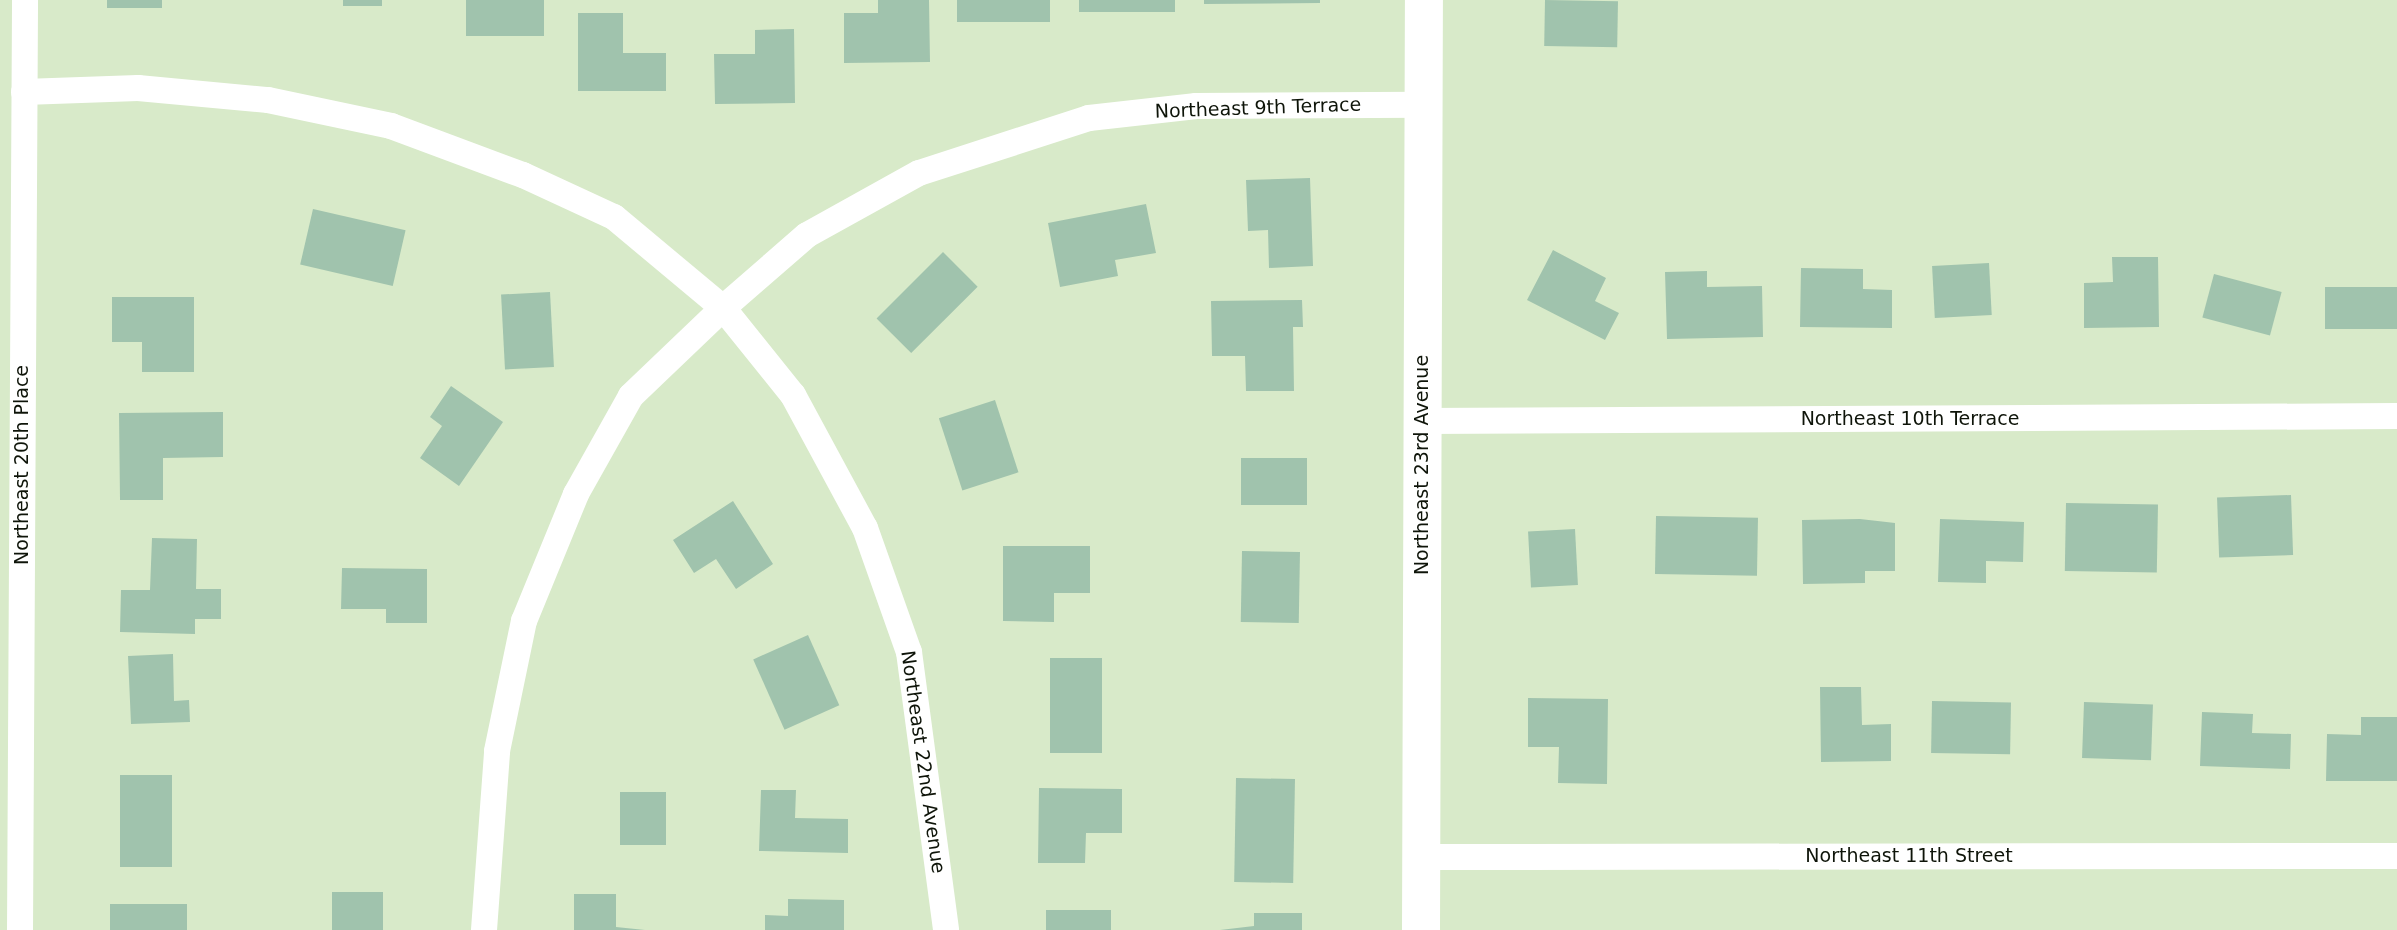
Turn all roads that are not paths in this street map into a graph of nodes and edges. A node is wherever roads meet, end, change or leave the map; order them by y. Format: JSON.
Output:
{"nodes":[{"id":1,"x":25,"y":0,"type":"edge"},
{"id":2,"x":1424,"y":0,"type":"edge"},
{"id":3,"x":24,"y":92,"type":"junction"},
{"id":4,"x":1424,"y":104,"type":"junction"},
{"id":5,"x":723,"y":308,"type":"junction"},
{"id":6,"x":2397,"y":416,"type":"edge"},
{"id":7,"x":1423,"y":421,"type":"junction"},
{"id":8,"x":2397,"y":856,"type":"edge"},
{"id":9,"x":1421,"y":857,"type":"junction"},
{"id":10,"x":20,"y":930,"type":"edge"},
{"id":11,"x":484,"y":930,"type":"edge"},
{"id":12,"x":946,"y":930,"type":"edge"},
{"id":13,"x":1421,"y":930,"type":"edge"}],
"edges":[{"from":1,"to":3,"type":"street","name":"Northeast 20th Place"},
{"from":2,"to":4,"type":"main road","name":"Northeast 23rd Avenue"},
{"from":3,"to":5,"type":"street"},
{"from":3,"to":10,"type":"street","name":"Northeast 20th Place"},
{"from":4,"to":5,"type":"street","name":"Northeast 9th Terrace"},
{"from":4,"to":7,"type":"main road","name":"Northeast 23rd Avenue"},
{"from":5,"to":11,"type":"street","name":"Northeast 9th Terrace"},
{"from":5,"to":12,"type":"street","name":"Northeast 22nd Avenue"},
{"from":6,"to":7,"type":"street","name":"Northeast 10th Terrace"},
{"from":7,"to":9,"type":"main road","name":"Northeast 23rd Avenue"},
{"from":8,"to":9,"type":"street","name":"Northeast 11th Street"},
{"from":9,"to":13,"type":"main road","name":"Northeast 23rd Avenue"}]}
